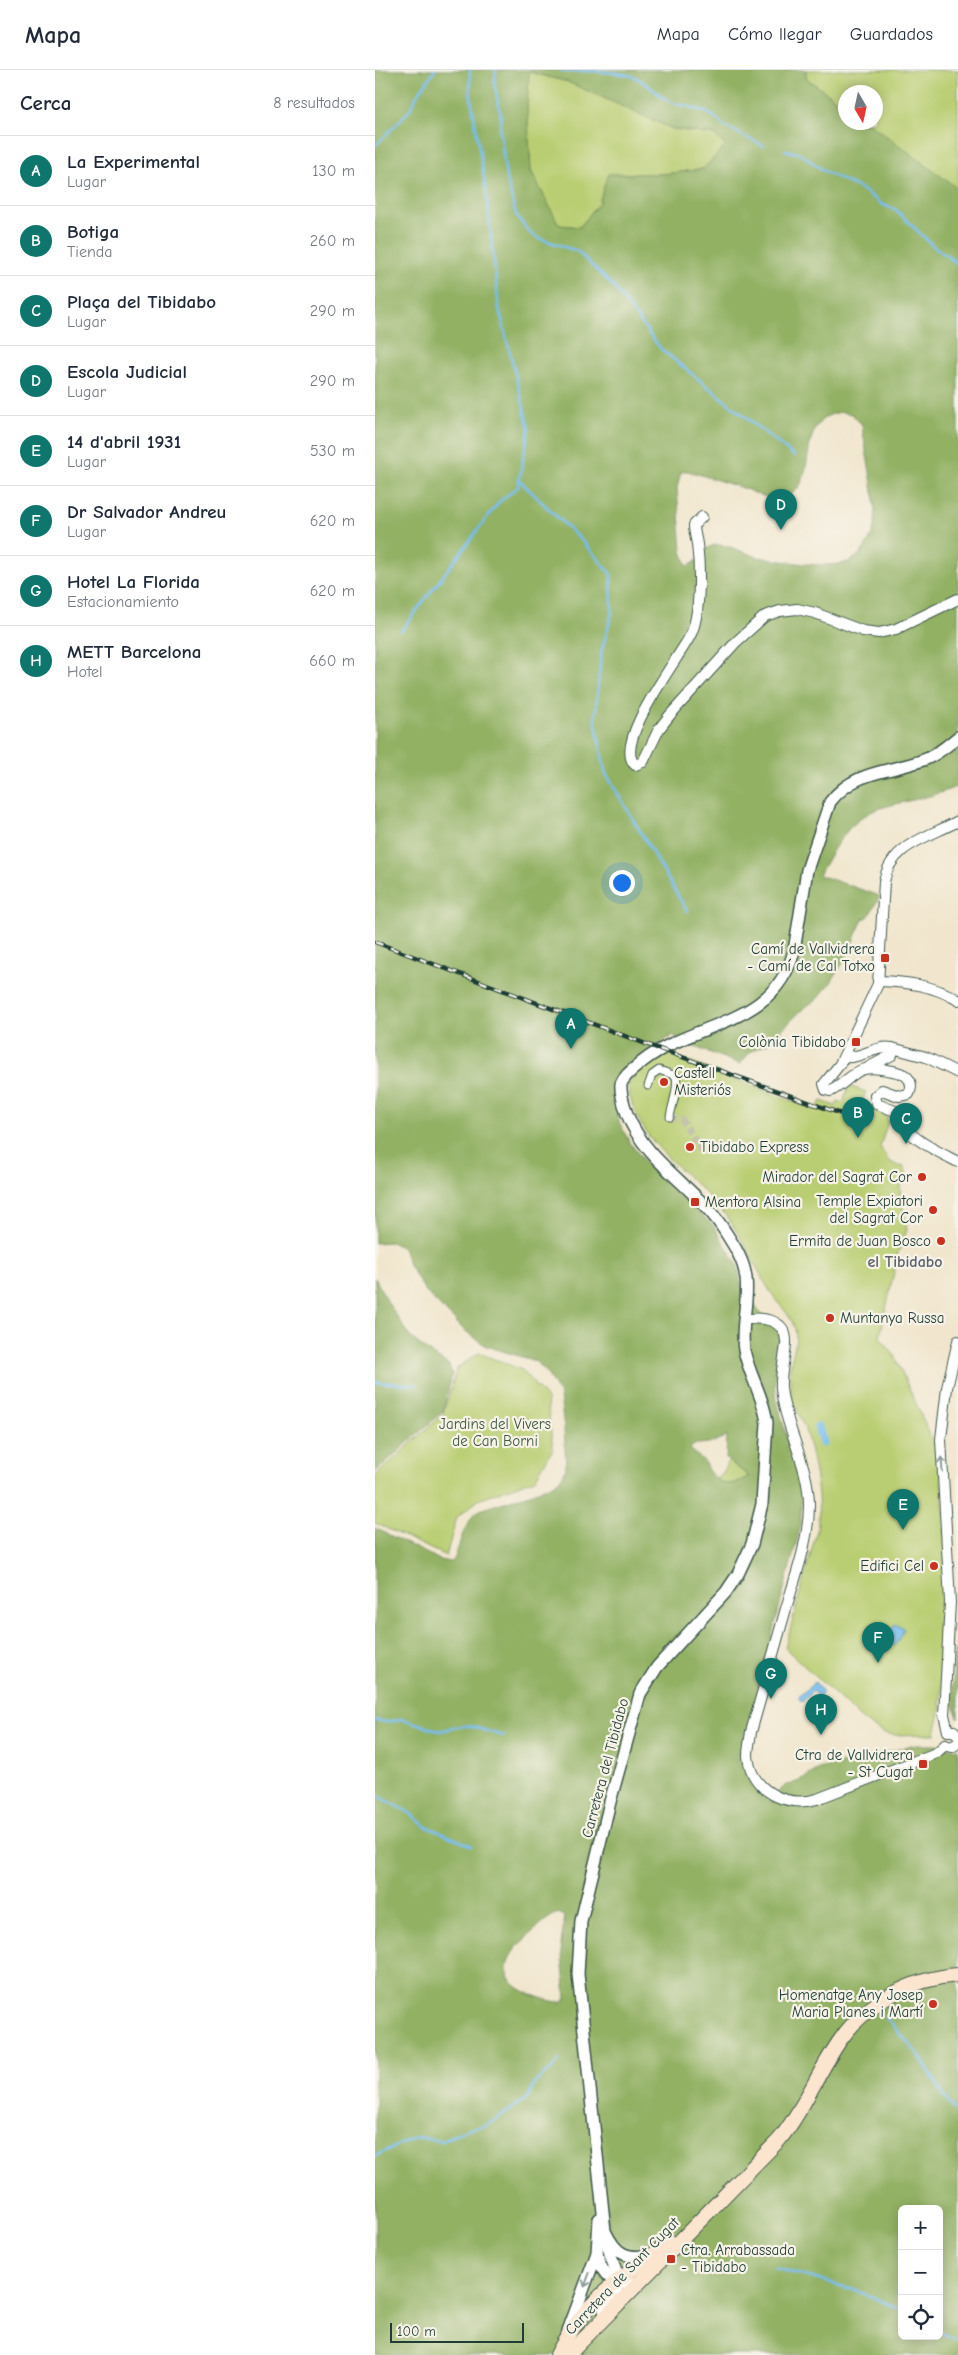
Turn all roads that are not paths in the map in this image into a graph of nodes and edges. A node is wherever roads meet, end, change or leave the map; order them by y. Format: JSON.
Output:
{"nodes":[{"id":1,"x":702,"y":517,"type":"dead end"},
{"id":2,"x":958,"y":599,"type":"edge"},
{"id":3,"x":958,"y":736,"type":"edge"},
{"id":4,"x":958,"y":820,"type":"edge"},
{"id":5,"x":879,"y":981,"type":"junction"},
{"id":6,"x":958,"y":1000,"type":"edge"},
{"id":7,"x":892,"y":1048,"type":"junction"},
{"id":8,"x":844,"y":1057,"type":"junction"},
{"id":9,"x":868,"y":1067,"type":"junction"},
{"id":10,"x":958,"y":1073,"type":"edge"},
{"id":11,"x":647,"y":1086,"type":"dead end"},
{"id":12,"x":670,"y":1118,"type":"dead end"},
{"id":13,"x":958,"y":1162,"type":"edge"},
{"id":14,"x":744,"y":1320,"type":"junction"},
{"id":15,"x":958,"y":1340,"type":"edge"},
{"id":16,"x":953,"y":1733,"type":"edge"},
{"id":17,"x":958,"y":1744,"type":"edge"},
{"id":18,"x":945,"y":1745,"type":"junction"},
{"id":19,"x":958,"y":1975,"type":"edge"},
{"id":20,"x":600,"y":2195,"type":"junction"},
{"id":21,"x":693,"y":2226,"type":"junction"},
{"id":22,"x":605,"y":2231,"type":"junction"},
{"id":23,"x":597,"y":2253,"type":"junction"},
{"id":24,"x":654,"y":2254,"type":"junction"},
{"id":25,"x":616,"y":2281,"type":"junction"},
{"id":26,"x":641,"y":2282,"type":"junction"},
{"id":27,"x":569,"y":2348,"type":"edge"},
{"id":28,"x":557,"y":2355,"type":"edge"}],
"edges":[{"from":1,"to":2,"type":"street"},
{"from":3,"to":14,"type":"street","name":"Carretera del Tibidabo"},
{"from":4,"to":5,"type":"street"},
{"from":5,"to":6,"type":"street"},
{"from":5,"to":8,"type":"street"},
{"from":7,"to":8,"type":"street"},
{"from":7,"to":9,"type":"street"},
{"from":7,"to":10,"type":"street"},
{"from":8,"to":9,"type":"street"},
{"from":9,"to":13,"type":"street"},
{"from":11,"to":12,"type":"street"},
{"from":14,"to":18,"type":"street"},
{"from":14,"to":20,"type":"street","name":"Carretera del Tibidabo"},
{"from":16,"to":15,"type":"street","one_way":true},
{"from":16,"to":18,"type":"street"},
{"from":17,"to":18,"type":"street"},
{"from":19,"to":21,"type":"main road"},
{"from":20,"to":22,"type":"street"},
{"from":20,"to":23,"type":"street"},
{"from":21,"to":24,"type":"main road","name":"Carretera de Sant Cugat"},
{"from":21,"to":26,"type":"main road","name":"Carretera de Sant Cugat"},
{"from":22,"to":24,"type":"street"},
{"from":22,"to":25,"type":"street"},
{"from":23,"to":25,"type":"street"},
{"from":23,"to":27,"type":"street","one_way":true},
{"from":24,"to":25,"type":"main road","name":"Carretera de Sant Cugat"},
{"from":25,"to":26,"type":"street"},
{"from":25,"to":27,"type":"main road","name":"Carretera de Sant Cugat"},
{"from":26,"to":27,"type":"main road","name":"Carretera de Sant Cugat"},
{"from":27,"to":28,"type":"main road","name":"Carretera de Sant Cugat"}]}
